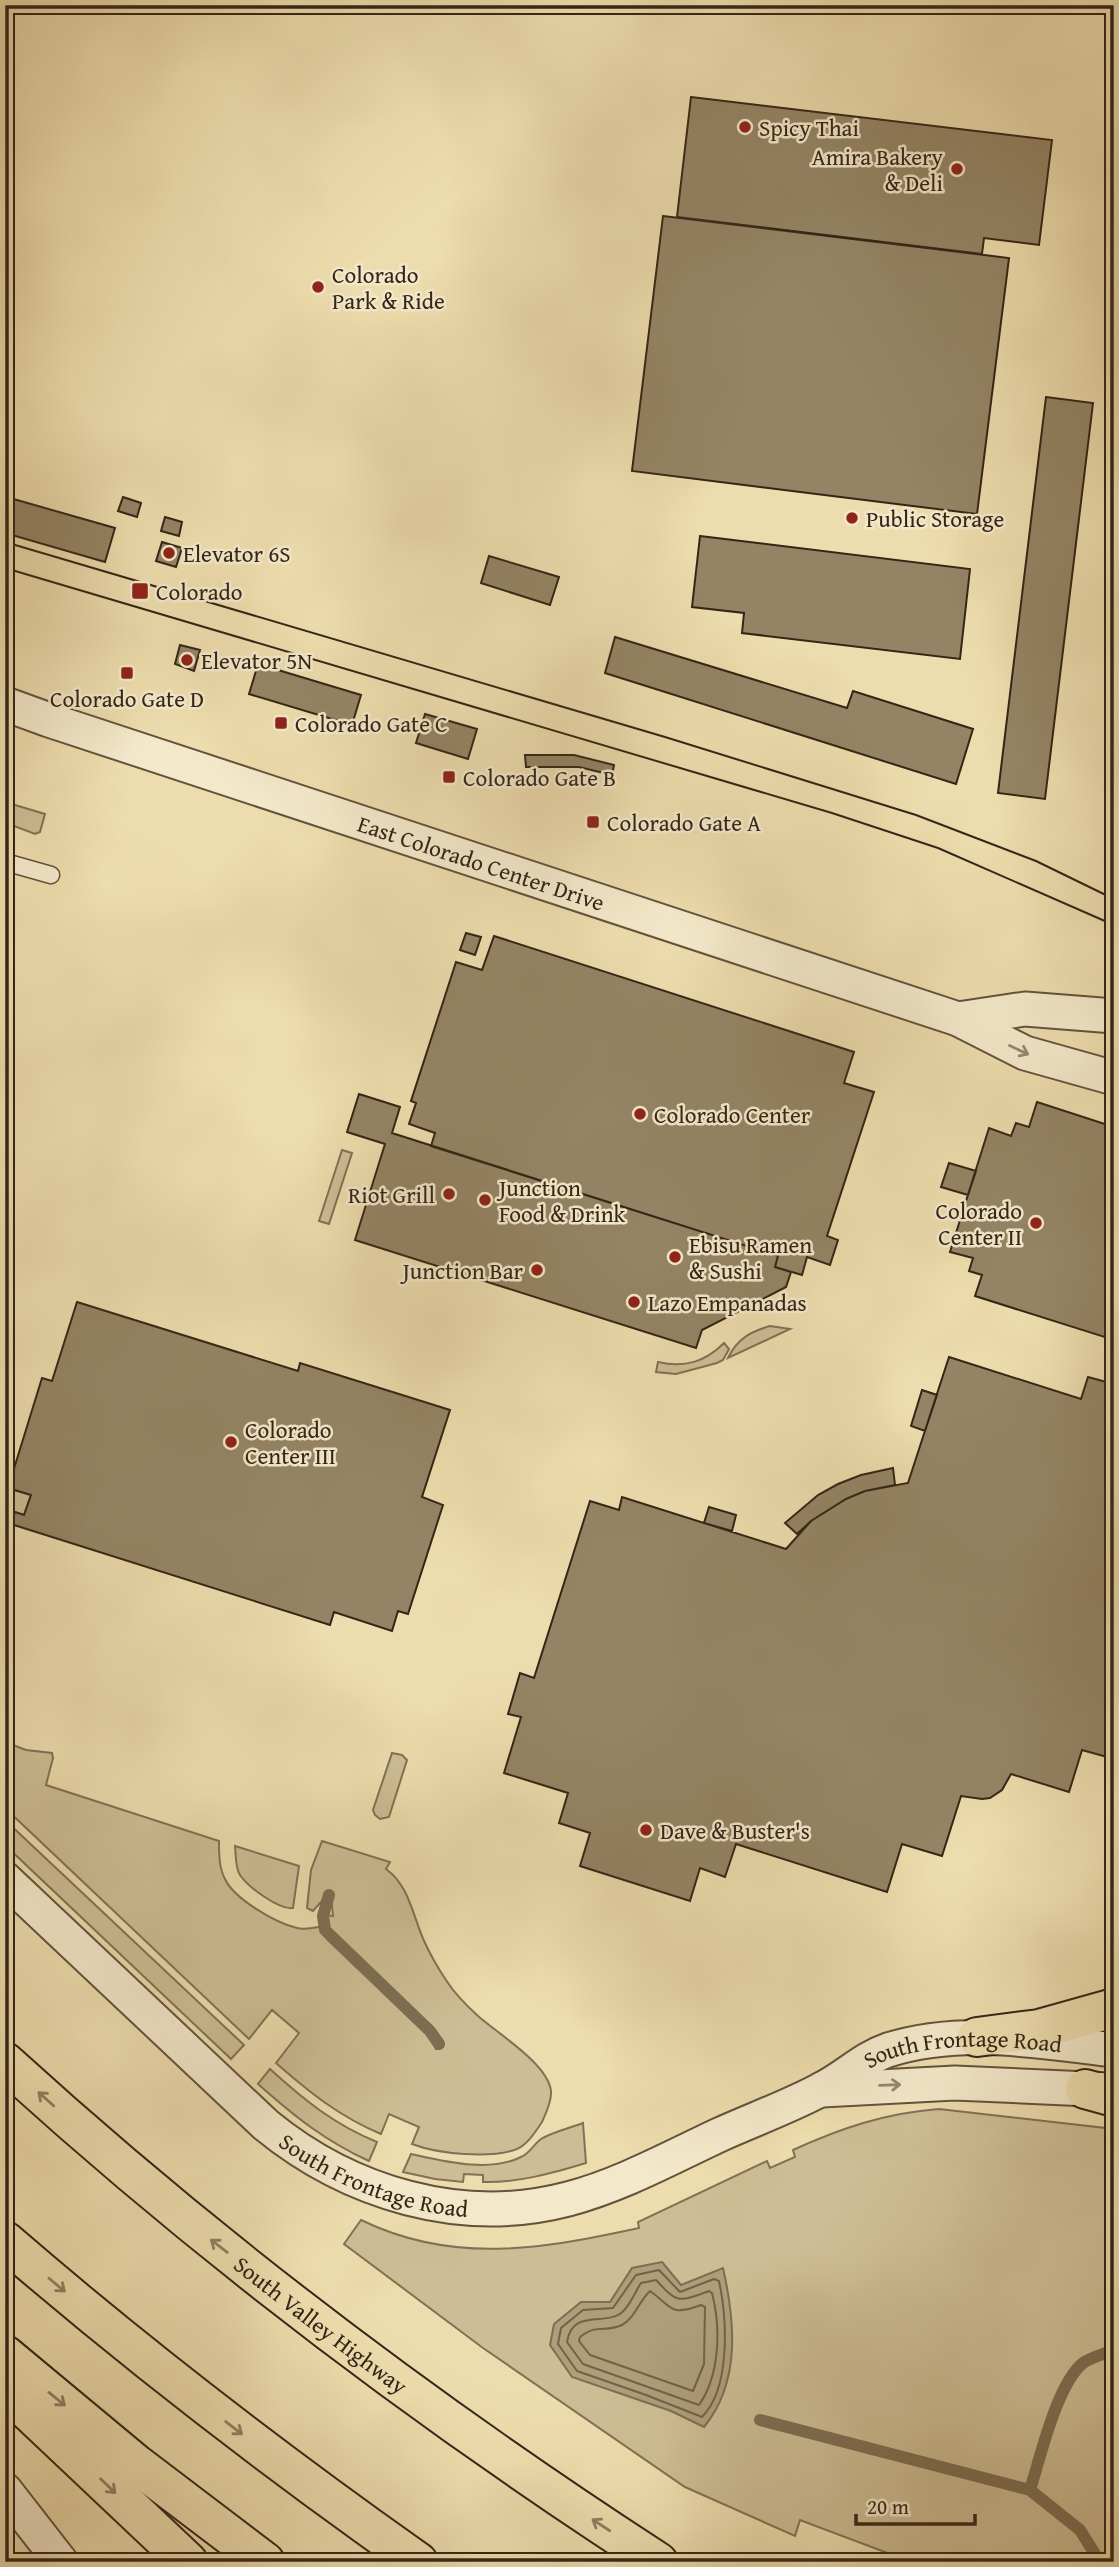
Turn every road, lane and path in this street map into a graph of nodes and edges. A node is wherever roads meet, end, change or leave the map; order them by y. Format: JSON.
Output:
{"nodes":[{"id":1,"x":5,"y":704,"type":"edge"},
{"id":2,"x":5,"y":862,"type":"edge"},
{"id":3,"x":51,"y":875,"type":"dead end"},
{"id":4,"x":1114,"y":1016,"type":"edge"},
{"id":5,"x":958,"y":1019,"type":"junction"},
{"id":6,"x":1114,"y":1078,"type":"edge"},
{"id":7,"x":5,"y":1879,"type":"edge"},
{"id":8,"x":1114,"y":2008,"type":"edge"},
{"id":9,"x":977,"y":2037,"type":"junction"},
{"id":10,"x":1114,"y":2050,"type":"edge"},
{"id":11,"x":5,"y":2062,"type":"edge"},
{"id":12,"x":822,"y":2090,"type":"junction"},
{"id":13,"x":1104,"y":2092,"type":"edge"},
{"id":14,"x":5,"y":2241,"type":"edge"},
{"id":15,"x":5,"y":2355,"type":"edge"},
{"id":16,"x":5,"y":2389,"type":"edge"},
{"id":17,"x":5,"y":2490,"type":"edge"},
{"id":18,"x":61,"y":2562,"type":"edge"},
{"id":19,"x":188,"y":2562,"type":"edge"},
{"id":20,"x":265,"y":2562,"type":"edge"},
{"id":21,"x":418,"y":2562,"type":"edge"},
{"id":22,"x":658,"y":2562,"type":"edge"}],
"edges":[{"from":1,"to":5,"type":"street","name":"East Colorado Center Drive"},
{"from":2,"to":3,"type":"lane"},
{"from":4,"to":5,"type":"street","name":"East Colorado Center Drive"},
{"from":5,"to":6,"type":"street","name":"East Colorado Center Drive","one_way":true},
{"from":7,"to":12,"type":"street","name":"South Frontage Road"},
{"from":8,"to":9,"type":"main road"},
{"from":9,"to":10,"type":"street","name":"South Frontage Road"},
{"from":9,"to":12,"type":"street","name":"South Frontage Road"},
{"from":22,"to":11,"type":"main road","name":"South Valley Highway","one_way":true},
{"from":12,"to":13,"type":"street","name":"South Frontage Road","one_way":true},
{"from":14,"to":21,"type":"main road","one_way":true},
{"from":15,"to":20,"type":"main road","one_way":true},
{"from":16,"to":19,"type":"main road","one_way":true},
{"from":17,"to":18,"type":"street"}]}
